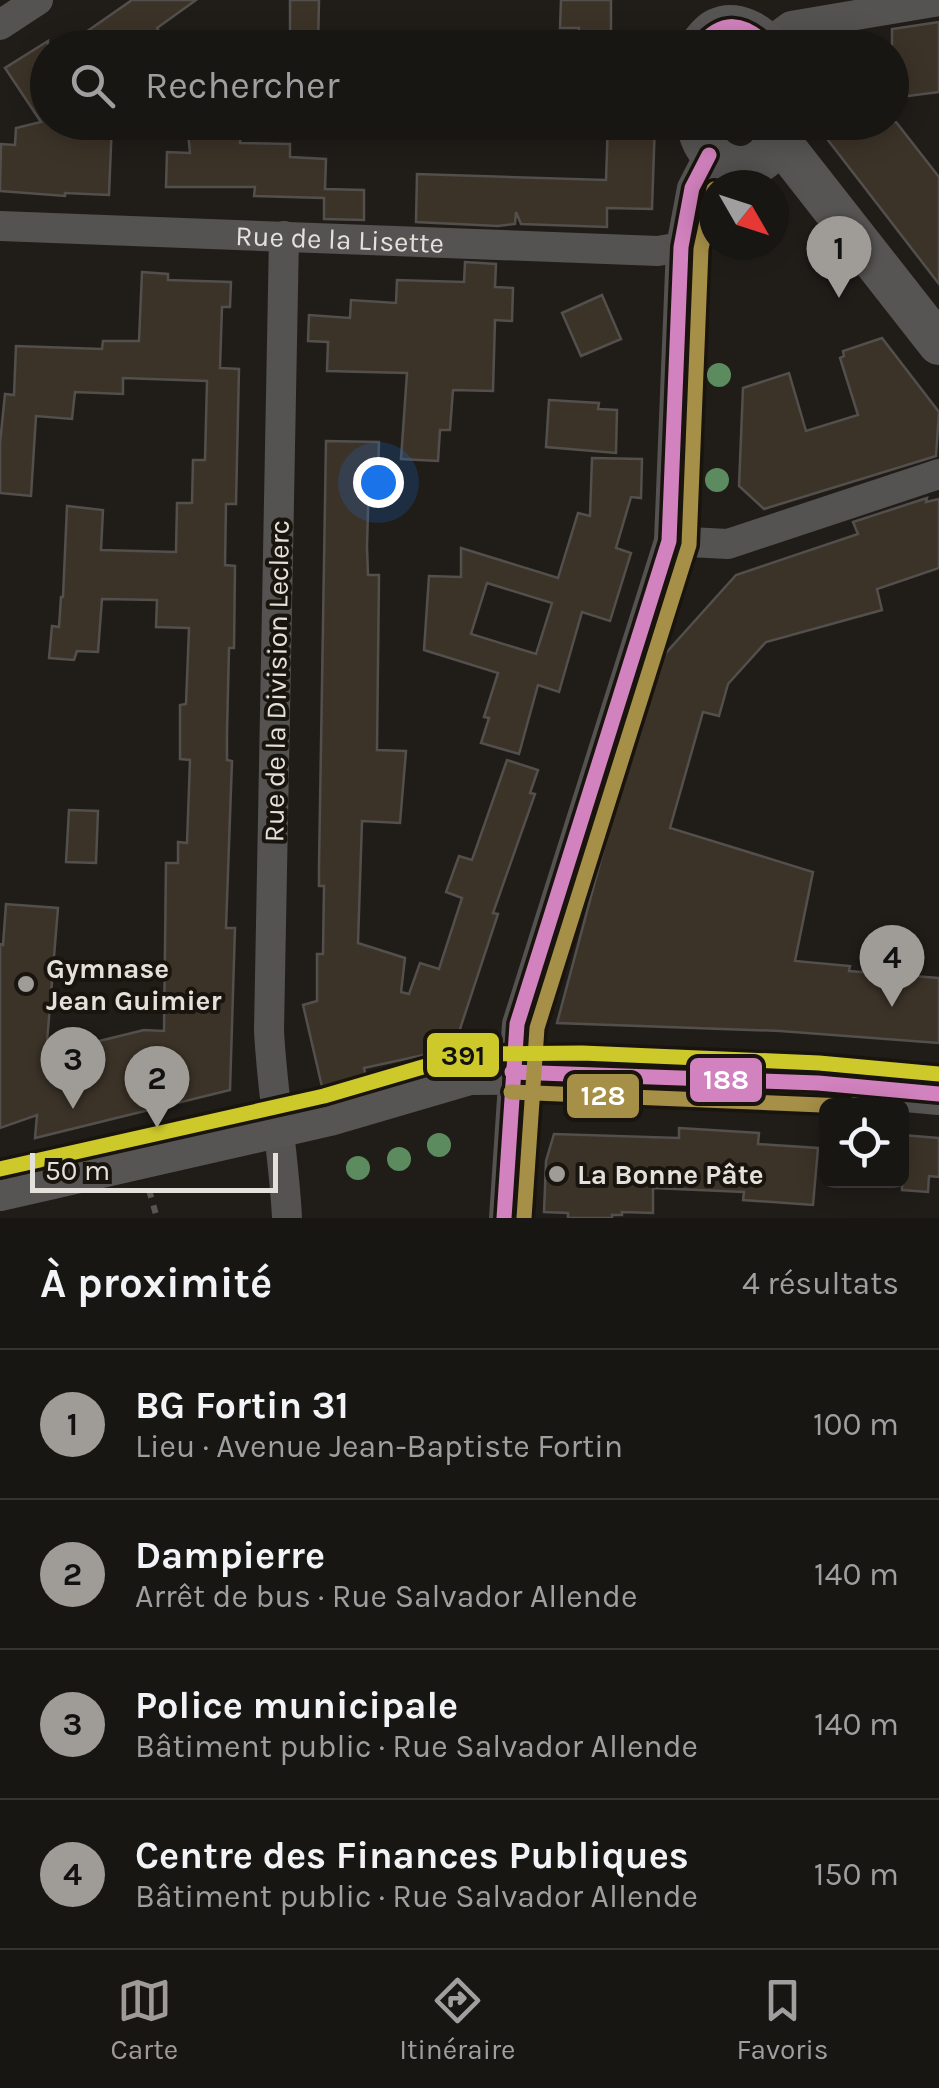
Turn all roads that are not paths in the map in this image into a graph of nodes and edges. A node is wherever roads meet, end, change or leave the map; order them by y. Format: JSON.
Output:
{"nodes":[{"id":1,"x":38,"y":0,"type":"edge"},
{"id":2,"x":939,"y":1,"type":"edge"},
{"id":3,"x":0,"y":24,"type":"edge"},
{"id":4,"x":705,"y":26,"type":"edge"},
{"id":5,"x":750,"y":30,"type":"edge"},
{"id":6,"x":787,"y":30,"type":"edge"},
{"id":7,"x":703,"y":140,"type":"edge"},
{"id":8,"x":704,"y":140,"type":"edge"},
{"id":9,"x":781,"y":140,"type":"edge"},
{"id":10,"x":785,"y":140,"type":"edge"},
{"id":11,"x":0,"y":226,"type":"edge"},
{"id":12,"x":284,"y":236,"type":"junction"},
{"id":13,"x":681,"y":247,"type":"junction"},
{"id":14,"x":939,"y":344,"type":"edge"},
{"id":15,"x":939,"y":474,"type":"edge"},
{"id":16,"x":669,"y":541,"type":"junction"},
{"id":17,"x":512,"y":1072,"type":"junction"},
{"id":18,"x":939,"y":1094,"type":"edge"},
{"id":19,"x":279,"y":1125,"type":"junction"},
{"id":20,"x":0,"y":1190,"type":"edge"},
{"id":21,"x":287,"y":1218,"type":"edge"},
{"id":22,"x":504,"y":1218,"type":"edge"}],
"edges":[{"from":1,"to":3,"type":"street"},
{"from":2,"to":6,"type":"street"},
{"from":4,"to":5,"type":"main road"},
{"from":7,"to":13,"type":"street"},
{"from":8,"to":9,"type":"main road"},
{"from":10,"to":14,"type":"main road"},
{"from":11,"to":12,"type":"street","name":"Rue de la Lisette"},
{"from":12,"to":13,"type":"street","name":"Rue de la Lisette"},
{"from":12,"to":19,"type":"street","name":"Rue de la Division Leclerc"},
{"from":13,"to":16,"type":"street"},
{"from":15,"to":16,"type":"street"},
{"from":16,"to":17,"type":"street"},
{"from":17,"to":18,"type":"main road"},
{"from":17,"to":19,"type":"main road"},
{"from":17,"to":22,"type":"street"},
{"from":19,"to":20,"type":"main road"},
{"from":19,"to":21,"type":"street","name":"Rue de la Division Leclerc"}]}
